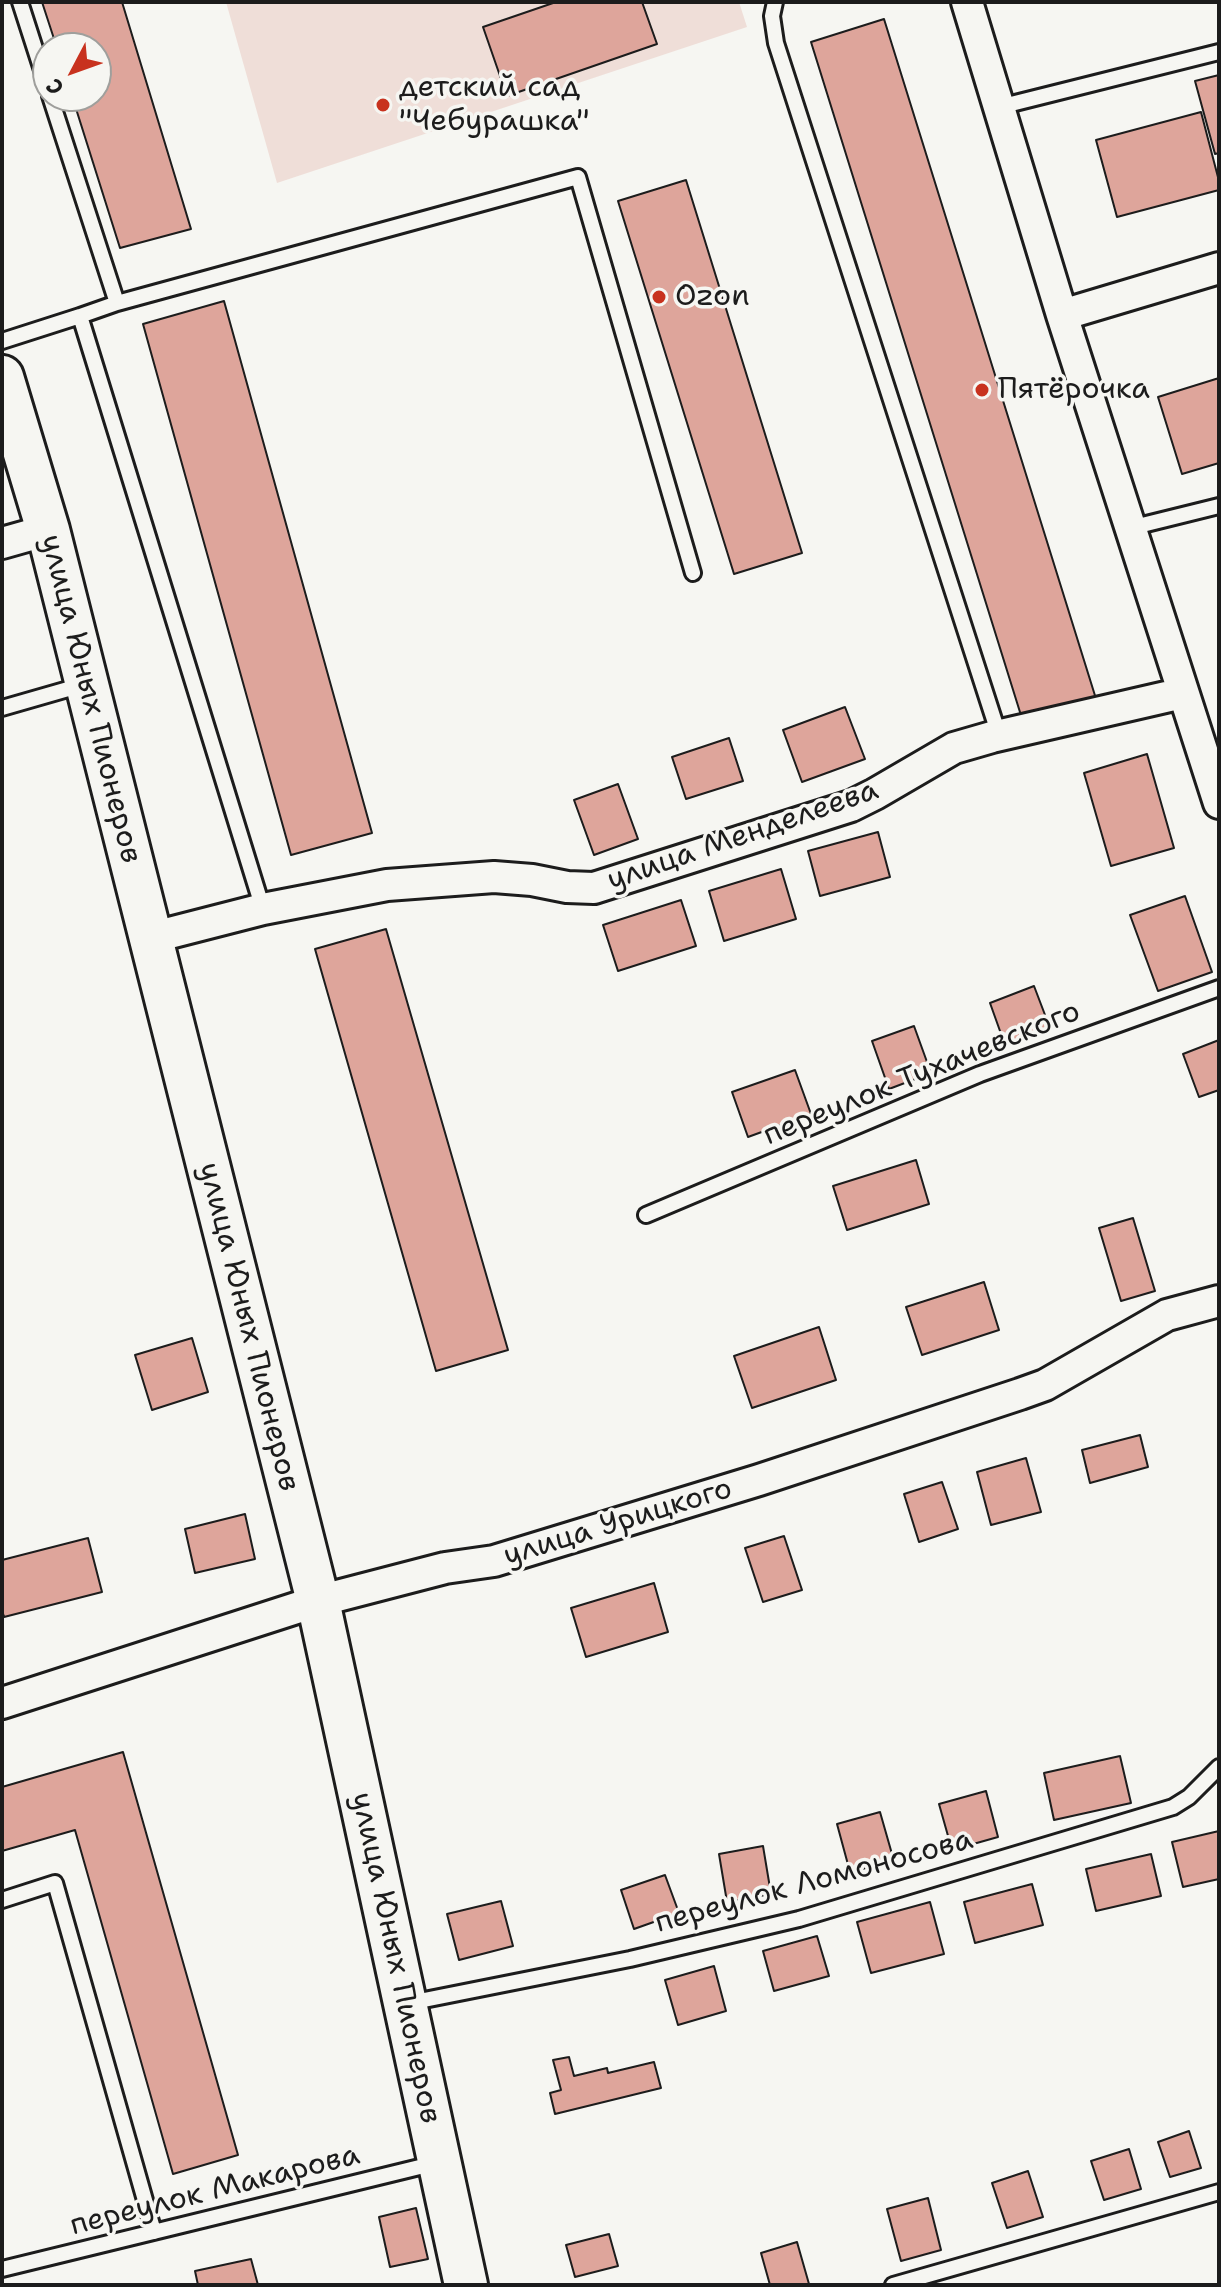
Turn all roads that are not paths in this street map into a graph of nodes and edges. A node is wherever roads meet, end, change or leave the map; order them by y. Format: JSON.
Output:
{"nodes":[{"id":1,"x":20,"y":2,"type":"edge"},
{"id":2,"x":775,"y":2,"type":"edge"},
{"id":3,"x":967,"y":2,"type":"edge"},
{"id":4,"x":32,"y":39,"type":"edge"},
{"id":5,"x":1219,"y":52,"type":"edge"},
{"id":6,"x":999,"y":107,"type":"junction"},
{"id":7,"x":55,"y":112,"type":"edge"},
{"id":8,"x":1219,"y":268,"type":"edge"},
{"id":9,"x":117,"y":303,"type":"junction"},
{"id":10,"x":1062,"y":315,"type":"junction"},
{"id":11,"x":80,"y":316,"type":"junction"},
{"id":12,"x":2,"y":341,"type":"edge"},
{"id":13,"x":2,"y":377,"type":"edge"},
{"id":14,"x":1219,"y":506,"type":"edge"},
{"id":15,"x":1130,"y":528,"type":"junction"},
{"id":16,"x":48,"y":530,"type":"junction"},
{"id":17,"x":2,"y":543,"type":"edge"},
{"id":18,"x":693,"y":573,"type":"dead end"},
{"id":19,"x":87,"y":684,"type":"junction"},
{"id":20,"x":1183,"y":693,"type":"junction"},
{"id":21,"x":2,"y":708,"type":"edge"},
{"id":22,"x":999,"y":735,"type":"junction"},
{"id":23,"x":1219,"y":803,"type":"edge"},
{"id":24,"x":263,"y":909,"type":"junction"},
{"id":25,"x":150,"y":938,"type":"junction"},
{"id":26,"x":1219,"y":988,"type":"edge"},
{"id":27,"x":646,"y":1215,"type":"dead end"},
{"id":28,"x":1219,"y":1301,"type":"edge"},
{"id":29,"x":318,"y":1601,"type":"junction"},
{"id":30,"x":2,"y":1703,"type":"edge"},
{"id":31,"x":1219,"y":1767,"type":"edge"},
{"id":32,"x":2,"y":1900,"type":"edge"},
{"id":33,"x":405,"y":2004,"type":"junction"},
{"id":34,"x":440,"y":2162,"type":"junction"},
{"id":35,"x":1219,"y":2192,"type":"edge"},
{"id":36,"x":154,"y":2232,"type":"junction"},
{"id":37,"x":2,"y":2269,"type":"edge"},
{"id":38,"x":466,"y":2285,"type":"edge"},
{"id":39,"x":893,"y":2285,"type":"edge"}],
"edges":[{"from":1,"to":4,"type":"lane"},
{"from":2,"to":22,"type":"lane"},
{"from":3,"to":6,"type":"street"},
{"from":5,"to":6,"type":"lane"},
{"from":6,"to":10,"type":"street"},
{"from":7,"to":9,"type":"lane"},
{"from":8,"to":10,"type":"street"},
{"from":9,"to":11,"type":"lane"},
{"from":9,"to":18,"type":"lane"},
{"from":10,"to":15,"type":"street"},
{"from":11,"to":12,"type":"lane"},
{"from":11,"to":24,"type":"lane"},
{"from":13,"to":16,"type":"main road","name":"улица Юных Пионеров"},
{"from":14,"to":15,"type":"lane"},
{"from":15,"to":20,"type":"street"},
{"from":16,"to":17,"type":"street"},
{"from":16,"to":19,"type":"main road","name":"улица Юных Пионеров"},
{"from":19,"to":21,"type":"lane"},
{"from":19,"to":25,"type":"main road","name":"улица Юных Пионеров"},
{"from":20,"to":22,"type":"street","name":"улица Менделеева"},
{"from":20,"to":23,"type":"street"},
{"from":22,"to":24,"type":"street","name":"улица Менделеева"},
{"from":24,"to":25,"type":"street","name":"улица Менделеева"},
{"from":25,"to":29,"type":"main road","name":"улица Юных Пионеров"},
{"from":26,"to":27,"type":"lane","name":"переулок Тухачевского"},
{"from":28,"to":29,"type":"street","name":"улица Урицкого"},
{"from":29,"to":30,"type":"street","name":"улица Урицкого"},
{"from":29,"to":33,"type":"main road","name":"улица Юных Пионеров"},
{"from":31,"to":33,"type":"lane","name":"переулок Ломоносова"},
{"from":32,"to":36,"type":"lane"},
{"from":33,"to":34,"type":"main road","name":"улица Юных Пионеров"},
{"from":34,"to":36,"type":"lane","name":"переулок Макарова"},
{"from":34,"to":38,"type":"main road","name":"улица Юных Пионеров"},
{"from":35,"to":39,"type":"lane"},
{"from":36,"to":37,"type":"lane","name":"переулок Макарова"}]}
